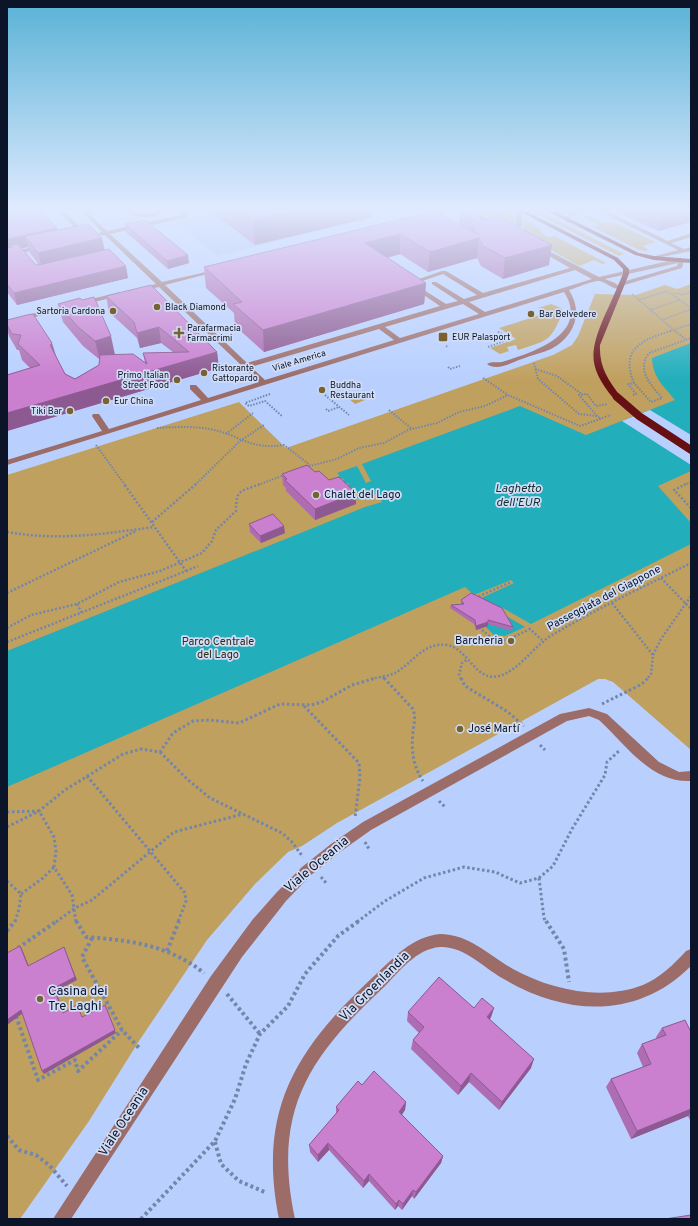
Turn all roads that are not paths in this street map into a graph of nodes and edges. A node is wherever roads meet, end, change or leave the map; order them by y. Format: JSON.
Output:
{"nodes":[{"id":1,"x":137,"y":265,"type":"edge"},
{"id":2,"x":570,"y":265,"type":"edge"},
{"id":3,"x":624,"y":265,"type":"edge"},
{"id":4,"x":655,"y":265,"type":"edge"},
{"id":5,"x":680,"y":265,"type":"edge"},
{"id":6,"x":223,"y":268,"type":"edge"},
{"id":7,"x":575,"y":268,"type":"junction"},
{"id":8,"x":626,"y":271,"type":"junction"},
{"id":9,"x":422,"y":278,"type":"edge"},
{"id":10,"x":598,"y":279,"type":"junction"},
{"id":11,"x":445,"y":282,"type":"dead end"},
{"id":12,"x":408,"y":283,"type":"edge"},
{"id":13,"x":434,"y":283,"type":"dead end"},
{"id":14,"x":160,"y":284,"type":"junction"},
{"id":15,"x":426,"y":285,"type":"edge"},
{"id":16,"x":620,"y":286,"type":"junction"},
{"id":17,"x":565,"y":289,"type":"junction"},
{"id":18,"x":131,"y":292,"type":"edge"},
{"id":19,"x":124,"y":293,"type":"edge"},
{"id":20,"x":481,"y":295,"type":"junction"},
{"id":21,"x":472,"y":298,"type":"junction"},
{"id":22,"x":463,"y":301,"type":"junction"},
{"id":23,"x":455,"y":303,"type":"junction"},
{"id":24,"x":444,"y":306,"type":"junction"},
{"id":25,"x":484,"y":314,"type":"junction"},
{"id":26,"x":7,"y":322,"type":"edge"},
{"id":27,"x":380,"y":326,"type":"junction"},
{"id":28,"x":399,"y":341,"type":"junction"},
{"id":29,"x":491,"y":364,"type":"dead end"},
{"id":30,"x":246,"y":366,"type":"junction"},
{"id":31,"x":264,"y":383,"type":"junction"},
{"id":32,"x":193,"y":387,"type":"dead end"},
{"id":33,"x":206,"y":401,"type":"junction"},
{"id":34,"x":96,"y":416,"type":"dead end"},
{"id":35,"x":107,"y":432,"type":"junction"},
{"id":36,"x":691,"y":450,"type":"edge"},
{"id":37,"x":7,"y":463,"type":"edge"},
{"id":38,"x":691,"y":776,"type":"edge"},
{"id":39,"x":691,"y":956,"type":"edge"},
{"id":40,"x":61,"y":1219,"type":"edge"},
{"id":41,"x":287,"y":1219,"type":"edge"}],
"edges":[{"from":1,"to":14,"type":"street"},
{"from":2,"to":7,"type":"street"},
{"from":3,"to":8,"type":"main road"},
{"from":4,"to":8,"type":"street","name":"Viale America"},
{"from":5,"to":16,"type":"street"},
{"from":6,"to":14,"type":"street"},
{"from":7,"to":10,"type":"street"},
{"from":7,"to":20,"type":"street","name":"Viale America"},
{"from":8,"to":10,"type":"street","name":"Viale America"},
{"from":8,"to":16,"type":"main road"},
{"from":9,"to":20,"type":"street"},
{"from":10,"to":16,"type":"street"},
{"from":10,"to":17,"type":"street","name":"Viale America"},
{"from":11,"to":21,"type":"street"},
{"from":12,"to":24,"type":"street"},
{"from":13,"to":22,"type":"street"},
{"from":14,"to":18,"type":"street"},
{"from":14,"to":30,"type":"street"},
{"from":15,"to":23,"type":"street"},
{"from":16,"to":36,"type":"main road","bridge":true},
{"from":17,"to":25,"type":"street","name":"Viale America"},
{"from":17,"to":29,"type":"street"},
{"from":19,"to":26,"type":"street"},
{"from":20,"to":21,"type":"street","name":"Viale America"},
{"from":21,"to":22,"type":"street","name":"Viale America"},
{"from":22,"to":23,"type":"street","name":"Viale America"},
{"from":22,"to":25,"type":"street"},
{"from":23,"to":24,"type":"street","name":"Viale America"},
{"from":24,"to":27,"type":"street","name":"Viale America"},
{"from":25,"to":28,"type":"street","name":"Viale America"},
{"from":27,"to":28,"type":"street"},
{"from":27,"to":30,"type":"street","name":"Viale America"},
{"from":28,"to":31,"type":"street","name":"Viale America"},
{"from":30,"to":31,"type":"street"},
{"from":31,"to":33,"type":"street","name":"Viale America"},
{"from":32,"to":33,"type":"street"},
{"from":33,"to":35,"type":"street","name":"Viale America"},
{"from":34,"to":35,"type":"street"},
{"from":35,"to":37,"type":"street","name":"Viale America"},
{"from":38,"to":40,"type":"street","name":"Viale Oceania"},
{"from":39,"to":41,"type":"street","name":"Via Groenlandia"}]}
